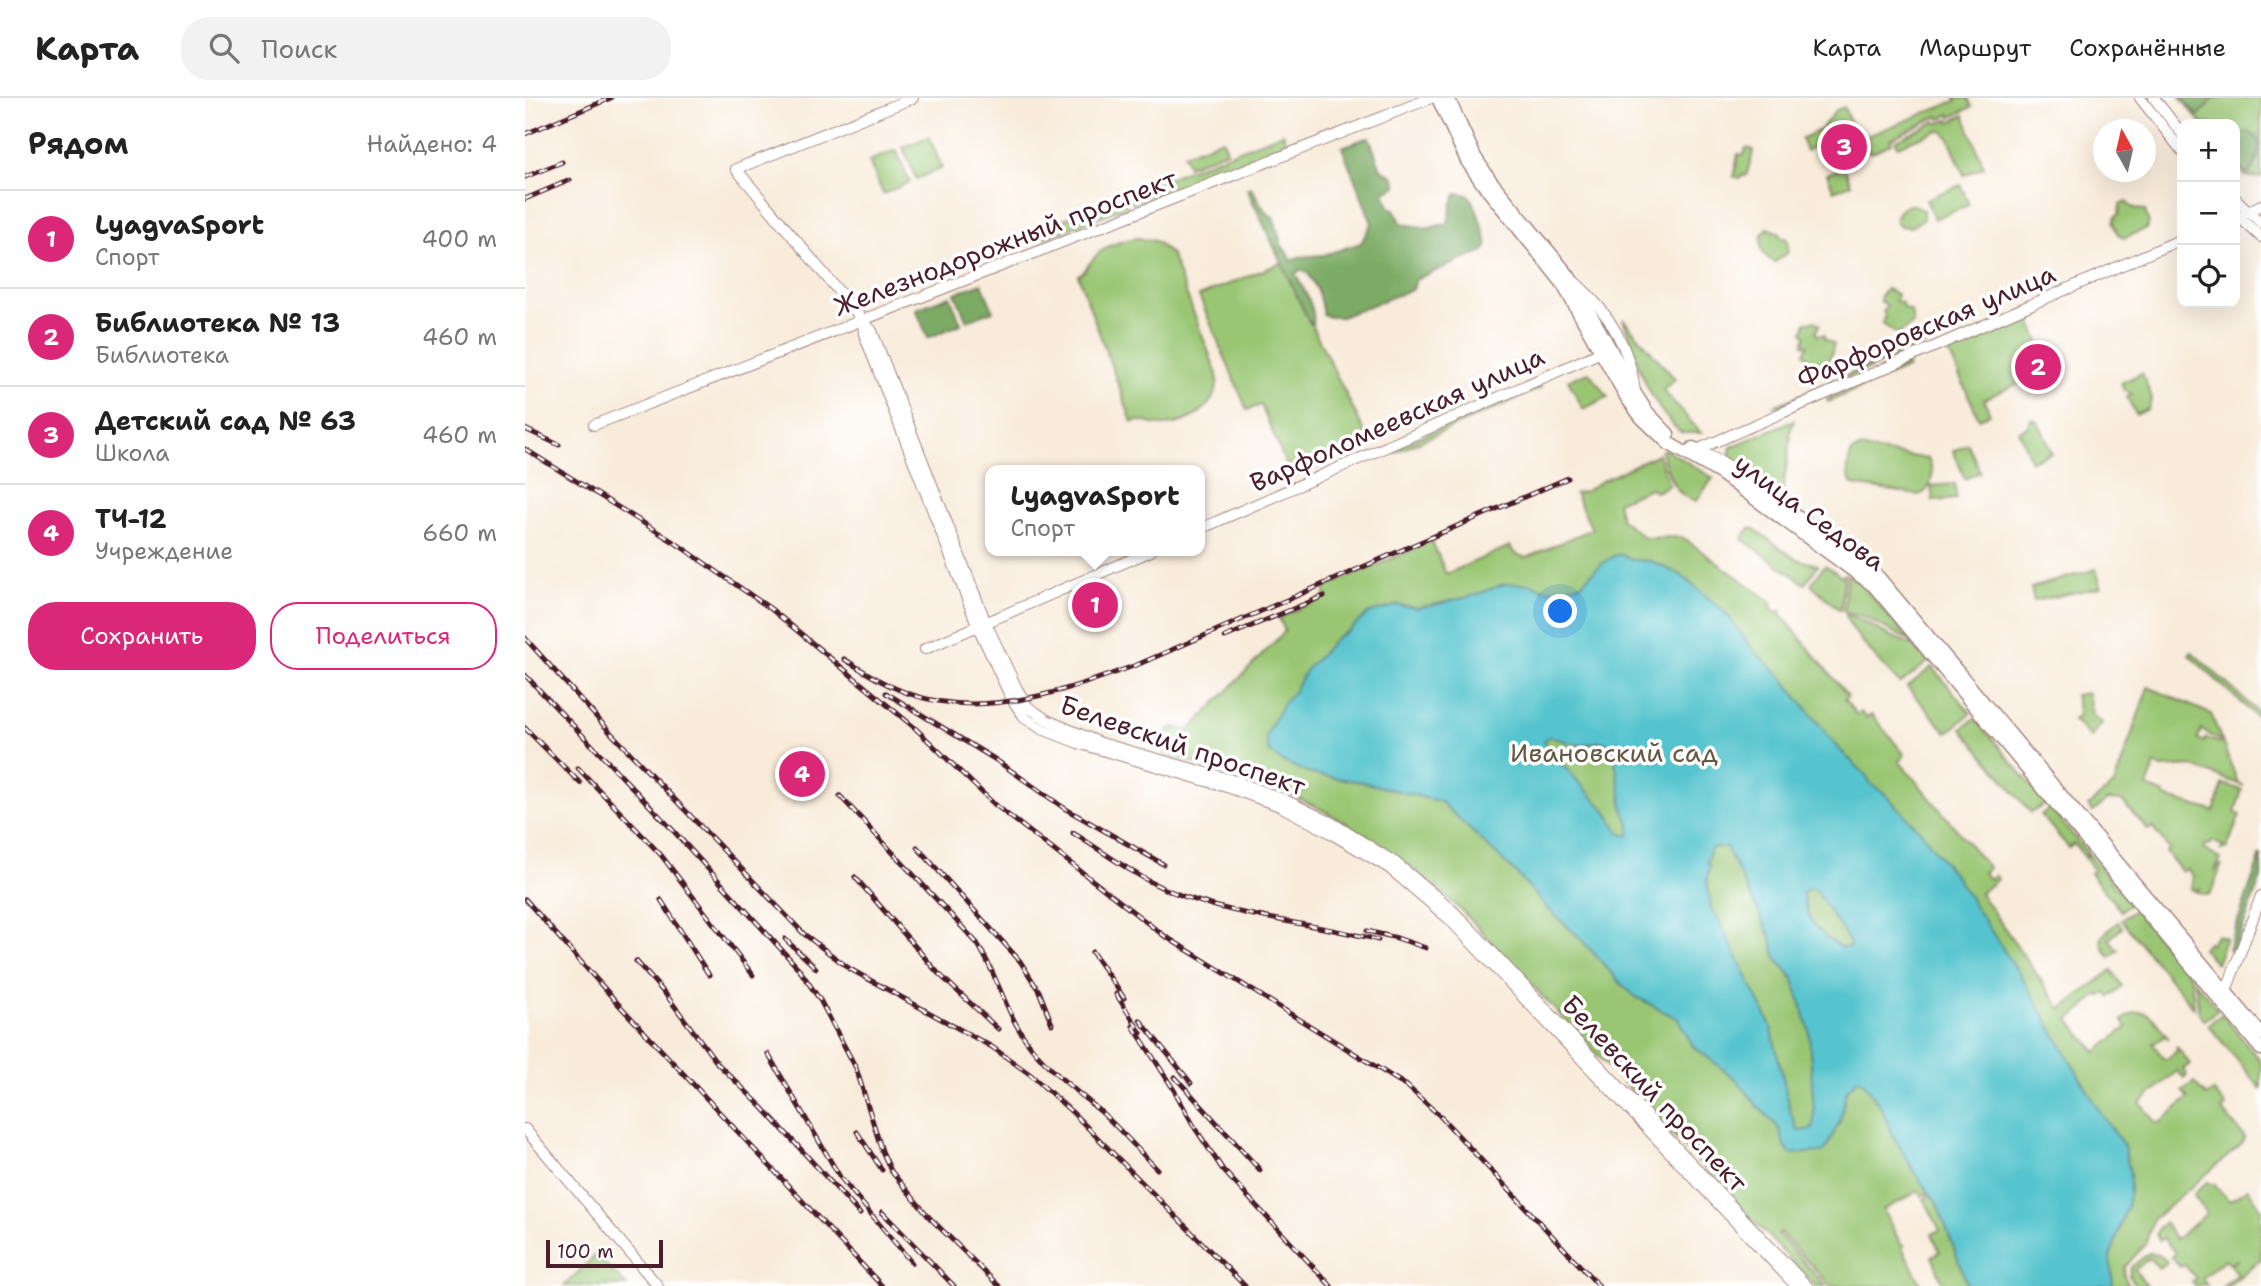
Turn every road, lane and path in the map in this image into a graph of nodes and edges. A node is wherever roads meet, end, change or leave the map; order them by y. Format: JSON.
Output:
{"nodes":[{"id":1,"x":913,"y":98,"type":"edge"},
{"id":2,"x":1431,"y":98,"type":"edge"},
{"id":3,"x":1438,"y":98,"type":"edge"},
{"id":4,"x":1448,"y":98,"type":"edge"},
{"id":5,"x":2140,"y":98,"type":"edge"},
{"id":6,"x":2154,"y":98,"type":"edge"},
{"id":7,"x":2177,"y":128,"type":"edge"},
{"id":8,"x":2177,"y":145,"type":"edge"},
{"id":9,"x":2240,"y":203,"type":"edge"},
{"id":10,"x":2261,"y":205,"type":"edge"},
{"id":11,"x":2248,"y":211,"type":"junction"},
{"id":12,"x":2240,"y":214,"type":"edge"},
{"id":13,"x":2240,"y":219,"type":"edge"},
{"id":14,"x":2261,"y":223,"type":"edge"},
{"id":15,"x":2261,"y":237,"type":"edge"},
{"id":16,"x":2177,"y":241,"type":"edge"},
{"id":17,"x":1569,"y":276,"type":"junction"},
{"id":18,"x":863,"y":320,"type":"junction"},
{"id":19,"x":1606,"y":350,"type":"junction"},
{"id":20,"x":1636,"y":395,"type":"junction"},
{"id":21,"x":594,"y":425,"type":"dead end"},
{"id":22,"x":1692,"y":452,"type":"junction"},
{"id":23,"x":1205,"y":527,"type":"edge"},
{"id":24,"x":1140,"y":556,"type":"edge"},
{"id":25,"x":982,"y":625,"type":"junction"},
{"id":26,"x":925,"y":649,"type":"dead end"},
{"id":27,"x":2261,"y":896,"type":"edge"},
{"id":28,"x":2224,"y":997,"type":"junction"},
{"id":29,"x":2261,"y":1034,"type":"edge"},
{"id":30,"x":2261,"y":1049,"type":"edge"},
{"id":31,"x":525,"y":1129,"type":"edge"},
{"id":32,"x":658,"y":1286,"type":"edge"},
{"id":33,"x":1796,"y":1286,"type":"edge"},
{"id":34,"x":1807,"y":1286,"type":"edge"}],
"edges":[{"from":1,"to":18,"type":"street","name":"Белевский проспект"},
{"from":2,"to":18,"type":"street","name":"Железнодорожный проспект"},
{"from":3,"to":19,"type":"main road","name":"улица Седова"},
{"from":4,"to":17,"type":"main road","name":"улица Седова"},
{"from":5,"to":8,"type":"street"},
{"from":6,"to":7,"type":"street"},
{"from":9,"to":11,"type":"street"},
{"from":10,"to":11,"type":"street"},
{"from":11,"to":12,"type":"street"},
{"from":11,"to":14,"type":"street"},
{"from":13,"to":15,"type":"street"},
{"from":16,"to":22,"type":"street","name":"Фарфоровская улица"},
{"from":17,"to":19,"type":"main road","name":"улица Седова"},
{"from":17,"to":20,"type":"street"},
{"from":18,"to":21,"type":"street","name":"Железнодорожный проспект"},
{"from":18,"to":25,"type":"street","name":"Белевский проспект"},
{"from":19,"to":20,"type":"main road","name":"улица Седова"},
{"from":19,"to":22,"type":"main road","name":"улица Седова"},
{"from":19,"to":23,"type":"street","name":"Варфоломеевская улица"},
{"from":20,"to":22,"type":"main road","name":"улица Седова"},
{"from":22,"to":28,"type":"main road","name":"улица Седова"},
{"from":24,"to":25,"type":"street"},
{"from":25,"to":26,"type":"street"},
{"from":25,"to":33,"type":"street","name":"Белевский проспект"},
{"from":25,"to":34,"type":"street","name":"Белевский проспект"},
{"from":27,"to":28,"type":"street"},
{"from":28,"to":29,"type":"main road","name":"улица Седова"},
{"from":28,"to":30,"type":"main road","name":"улица Седова"},
{"from":31,"to":32,"type":"street"}]}
